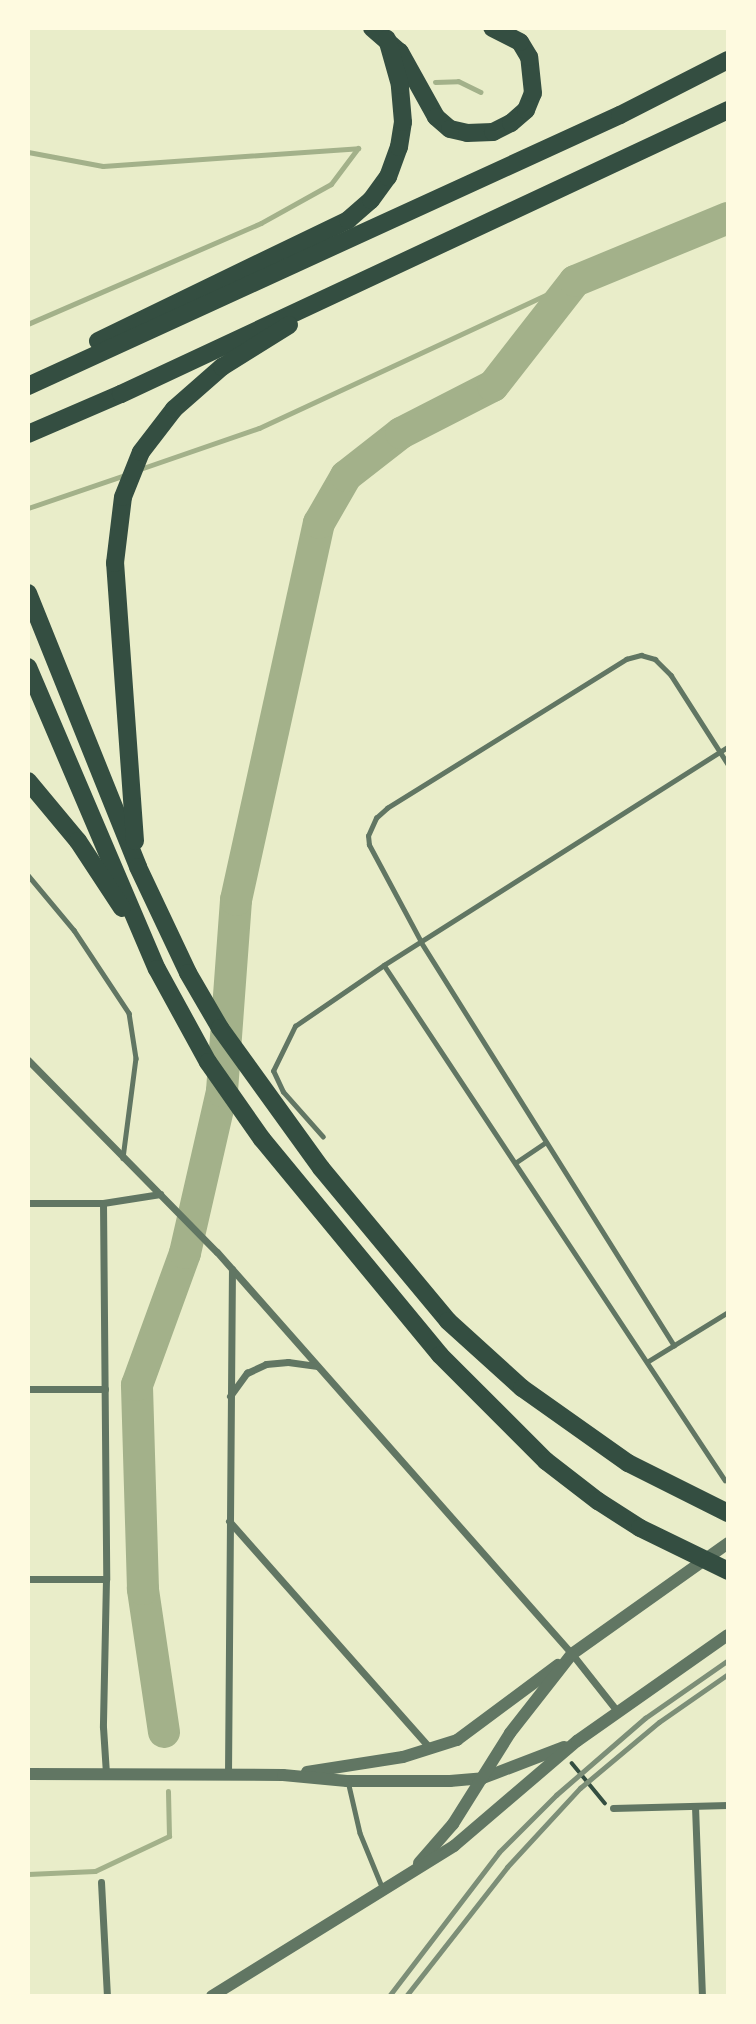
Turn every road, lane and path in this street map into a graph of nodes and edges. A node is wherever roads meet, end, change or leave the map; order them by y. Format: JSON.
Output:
{"nodes":[{"id":1,"x":372,"y":28,"type":"edge"},
{"id":2,"x":492,"y":28,"type":"edge"},
{"id":3,"x":387,"y":39,"type":"junction"},
{"id":4,"x":728,"y":60,"type":"edge"},
{"id":5,"x":728,"y":110,"type":"edge"},
{"id":6,"x":319,"y":301,"type":"junction"},
{"id":7,"x":28,"y":374,"type":"edge"},
{"id":8,"x":28,"y":386,"type":"edge"},
{"id":9,"x":28,"y":434,"type":"edge"},
{"id":10,"x":28,"y":593,"type":"edge"},
{"id":11,"x":28,"y":667,"type":"edge"},
{"id":12,"x":728,"y":747,"type":"edge"},
{"id":13,"x":721,"y":752,"type":"junction"},
{"id":14,"x":728,"y":764,"type":"edge"},
{"id":15,"x":28,"y":781,"type":"edge"},
{"id":16,"x":138,"y":867,"type":"junction"},
{"id":17,"x":28,"y":875,"type":"edge"},
{"id":18,"x":421,"y":942,"type":"junction"},
{"id":19,"x":384,"y":965,"type":"junction"},
{"id":20,"x":159,"y":973,"type":"junction"},
{"id":21,"x":28,"y":1060,"type":"edge"},
{"id":22,"x":323,"y":1137,"type":"dead end"},
{"id":23,"x":546,"y":1142,"type":"junction"},
{"id":24,"x":123,"y":1159,"type":"junction"},
{"id":25,"x":515,"y":1163,"type":"junction"},
{"id":26,"x":160,"y":1194,"type":"junction"},
{"id":27,"x":28,"y":1203,"type":"edge"},
{"id":28,"x":103,"y":1203,"type":"junction"},
{"id":29,"x":232,"y":1269,"type":"junction"},
{"id":30,"x":728,"y":1312,"type":"edge"},
{"id":31,"x":674,"y":1346,"type":"junction"},
{"id":32,"x":647,"y":1362,"type":"junction"},
{"id":33,"x":316,"y":1366,"type":"junction"},
{"id":34,"x":28,"y":1389,"type":"edge"},
{"id":35,"x":106,"y":1389,"type":"junction"},
{"id":36,"x":230,"y":1397,"type":"junction"},
{"id":37,"x":726,"y":1480,"type":"dead end"},
{"id":38,"x":728,"y":1513,"type":"edge"},
{"id":39,"x":229,"y":1521,"type":"junction"},
{"id":40,"x":728,"y":1543,"type":"edge"},
{"id":41,"x":728,"y":1571,"type":"edge"},
{"id":42,"x":28,"y":1579,"type":"edge"},
{"id":43,"x":106,"y":1579,"type":"junction"},
{"id":44,"x":728,"y":1635,"type":"edge"},
{"id":45,"x":572,"y":1654,"type":"junction"},
{"id":46,"x":617,"y":1711,"type":"junction"},
{"id":47,"x":577,"y":1741,"type":"junction"},
{"id":48,"x":432,"y":1749,"type":"junction"},
{"id":49,"x":570,"y":1760,"type":"dead end"},
{"id":50,"x":28,"y":1774,"type":"edge"},
{"id":51,"x":106,"y":1774,"type":"junction"},
{"id":52,"x":228,"y":1775,"type":"junction"},
{"id":53,"x":283,"y":1775,"type":"junction"},
{"id":54,"x":483,"y":1778,"type":"junction"},
{"id":55,"x":347,"y":1780,"type":"junction"},
{"id":56,"x":602,"y":1799,"type":"dead end"},
{"id":57,"x":728,"y":1805,"type":"edge"},
{"id":58,"x":695,"y":1806,"type":"junction"},
{"id":59,"x":613,"y":1808,"type":"dead end"},
{"id":60,"x":409,"y":1875,"type":"junction"},
{"id":61,"x":101,"y":1882,"type":"dead end"},
{"id":62,"x":383,"y":1889,"type":"junction"},
{"id":63,"x":107,"y":1996,"type":"edge"},
{"id":64,"x":212,"y":1996,"type":"edge"},
{"id":65,"x":702,"y":1996,"type":"edge"}],
"edges":[{"from":1,"to":3,"type":"highway"},
{"from":2,"to":3,"type":"highway"},
{"from":3,"to":7,"type":"highway"},
{"from":4,"to":8,"type":"highway"},
{"from":5,"to":6,"type":"highway"},
{"from":6,"to":9,"type":"highway"},
{"from":6,"to":16,"type":"highway"},
{"from":10,"to":16,"type":"highway"},
{"from":11,"to":20,"type":"highway"},
{"from":12,"to":13,"type":"lane"},
{"from":13,"to":14,"type":"lane"},
{"from":13,"to":18,"type":"lane"},
{"from":13,"to":18,"type":"lane"},
{"from":15,"to":20,"type":"highway"},
{"from":16,"to":38,"type":"highway"},
{"from":17,"to":24,"type":"lane"},
{"from":18,"to":19,"type":"lane"},
{"from":18,"to":23,"type":"lane"},
{"from":19,"to":22,"type":"lane"},
{"from":19,"to":25,"type":"lane"},
{"from":20,"to":41,"type":"highway"},
{"from":21,"to":24,"type":"street"},
{"from":23,"to":25,"type":"lane"},
{"from":23,"to":31,"type":"lane"},
{"from":24,"to":26,"type":"street"},
{"from":25,"to":32,"type":"lane"},
{"from":26,"to":28,"type":"street"},
{"from":26,"to":29,"type":"street"},
{"from":27,"to":28,"type":"street"},
{"from":28,"to":35,"type":"street"},
{"from":29,"to":33,"type":"street"},
{"from":29,"to":36,"type":"street"},
{"from":30,"to":31,"type":"lane"},
{"from":31,"to":32,"type":"lane"},
{"from":32,"to":37,"type":"lane"},
{"from":33,"to":36,"type":"street"},
{"from":33,"to":45,"type":"street"},
{"from":34,"to":35,"type":"street"},
{"from":35,"to":43,"type":"street"},
{"from":36,"to":39,"type":"street"},
{"from":39,"to":48,"type":"street"},
{"from":39,"to":52,"type":"street"},
{"from":40,"to":45,"type":"street"},
{"from":42,"to":43,"type":"street"},
{"from":43,"to":51,"type":"street"},
{"from":44,"to":46,"type":"street"},
{"from":45,"to":46,"type":"street"},
{"from":45,"to":48,"type":"street"},
{"from":45,"to":54,"type":"street"},
{"from":46,"to":47,"type":"street"},
{"from":47,"to":54,"type":"street"},
{"from":47,"to":60,"type":"street"},
{"from":48,"to":53,"type":"street"},
{"from":49,"to":56,"type":"path"},
{"from":50,"to":51,"type":"street"},
{"from":51,"to":52,"type":"street"},
{"from":52,"to":53,"type":"street"},
{"from":53,"to":55,"type":"street"},
{"from":54,"to":55,"type":"street"},
{"from":54,"to":60,"type":"street"},
{"from":55,"to":62,"type":"lane"},
{"from":57,"to":58,"type":"street"},
{"from":58,"to":59,"type":"street"},
{"from":58,"to":65,"type":"street"},
{"from":60,"to":62,"type":"street"},
{"from":61,"to":63,"type":"street"},
{"from":62,"to":64,"type":"street"}]}
